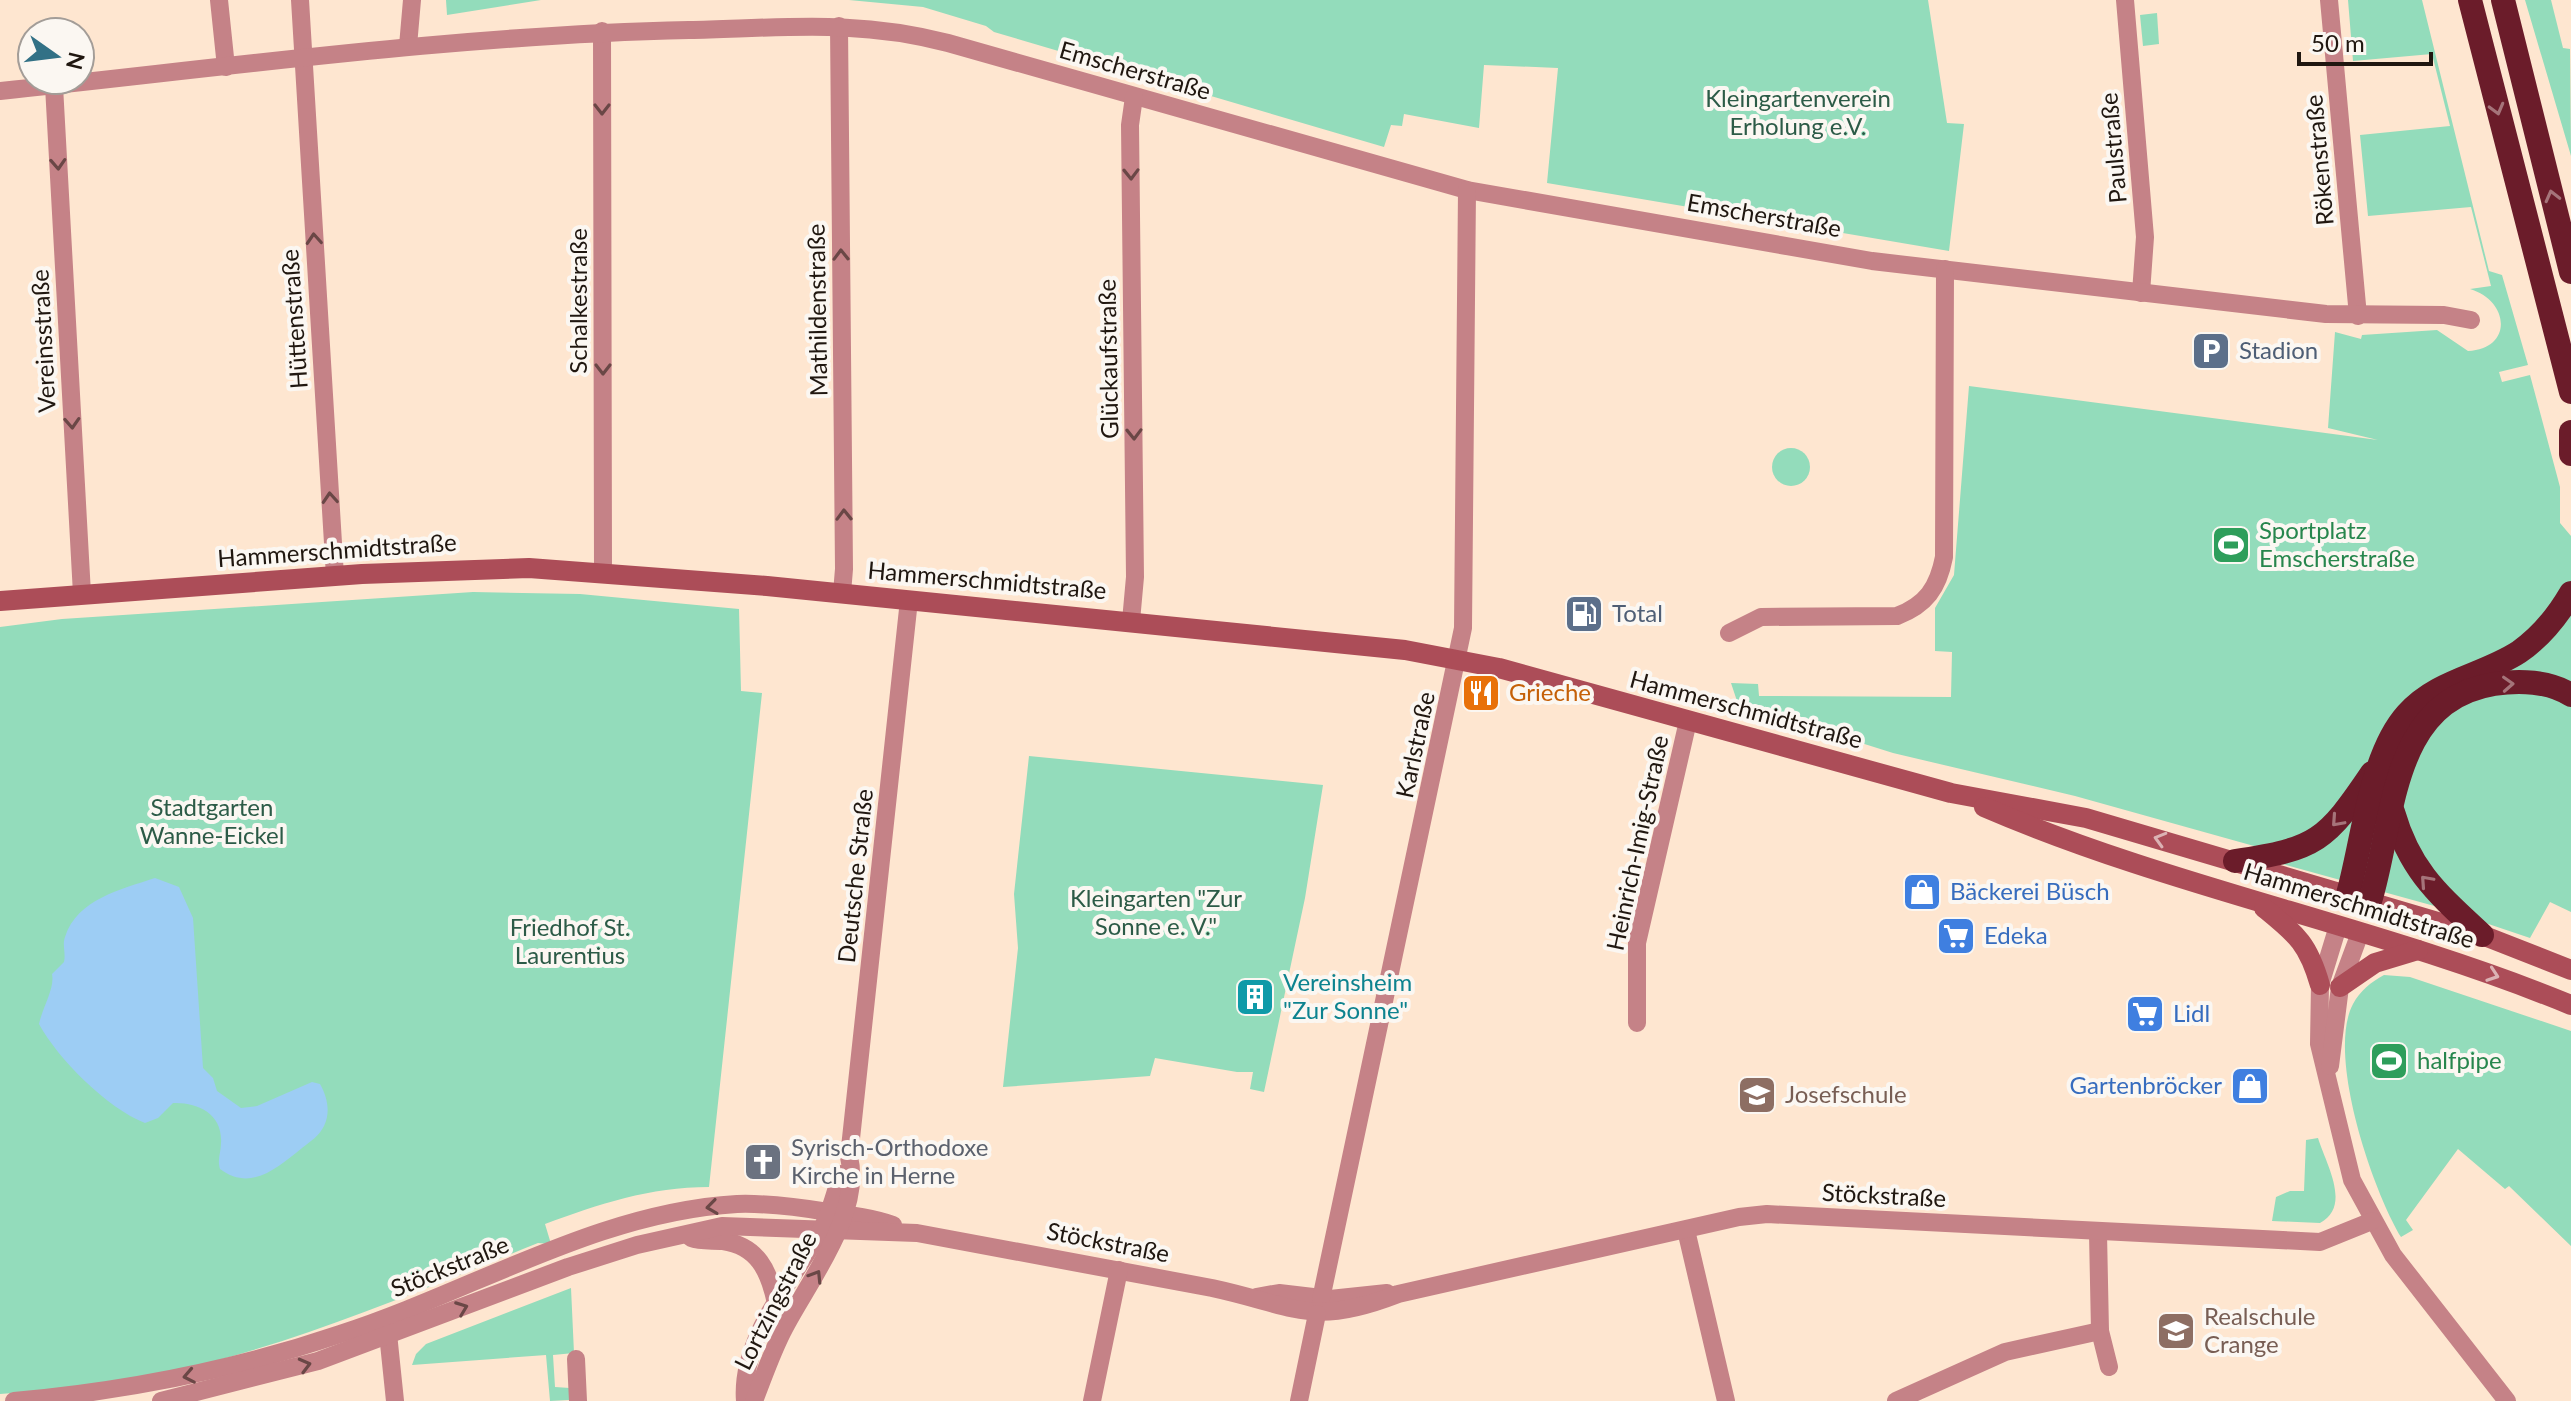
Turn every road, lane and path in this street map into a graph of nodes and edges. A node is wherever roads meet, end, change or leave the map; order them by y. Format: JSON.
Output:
{"nodes":[{"id":1,"x":219,"y":0,"type":"edge"},
{"id":2,"x":300,"y":0,"type":"edge"},
{"id":3,"x":412,"y":0,"type":"edge"},
{"id":4,"x":2125,"y":0,"type":"edge"},
{"id":5,"x":2329,"y":0,"type":"edge"},
{"id":6,"x":2470,"y":0,"type":"edge"},
{"id":7,"x":2503,"y":0,"type":"edge"},
{"id":8,"x":839,"y":26,"type":"junction"},
{"id":9,"x":602,"y":31,"type":"junction"},
{"id":10,"x":408,"y":46,"type":"junction"},
{"id":11,"x":303,"y":59,"type":"junction"},
{"id":12,"x":226,"y":67,"type":"junction"},
{"id":13,"x":96,"y":81,"type":"edge"},
{"id":14,"x":55,"y":96,"type":"edge"},
{"id":15,"x":1134,"y":97,"type":"junction"},
{"id":16,"x":1467,"y":190,"type":"junction"},
{"id":17,"x":1945,"y":269,"type":"junction"},
{"id":18,"x":2571,"y":272,"type":"edge"},
{"id":19,"x":2141,"y":293,"type":"junction"},
{"id":20,"x":2358,"y":316,"type":"junction"},
{"id":21,"x":2471,"y":320,"type":"dead end"},
{"id":22,"x":2571,"y":392,"type":"edge"},
{"id":23,"x":2571,"y":432,"type":"edge"},
{"id":24,"x":2571,"y":454,"type":"edge"},
{"id":25,"x":603,"y":571,"type":"junction"},
{"id":26,"x":335,"y":576,"type":"junction"},
{"id":27,"x":842,"y":593,"type":"junction"},
{"id":28,"x":2571,"y":593,"type":"edge"},
{"id":29,"x":82,"y":594,"type":"junction"},
{"id":30,"x":909,"y":600,"type":"junction"},
{"id":31,"x":0,"y":601,"type":"edge"},
{"id":32,"x":1131,"y":621,"type":"junction"},
{"id":33,"x":1729,"y":633,"type":"dead end"},
{"id":34,"x":1459,"y":659,"type":"junction"},
{"id":35,"x":2571,"y":695,"type":"edge"},
{"id":36,"x":1688,"y":721,"type":"junction"},
{"id":37,"x":2382,"y":758,"type":"junction"},
{"id":38,"x":1951,"y":793,"type":"junction"},
{"id":39,"x":2392,"y":809,"type":"junction"},
{"id":40,"x":2235,"y":861,"type":"junction"},
{"id":41,"x":2359,"y":897,"type":"junction"},
{"id":42,"x":2258,"y":903,"type":"junction"},
{"id":43,"x":2338,"y":926,"type":"junction"},
{"id":44,"x":2360,"y":933,"type":"junction"},
{"id":45,"x":2482,"y":935,"type":"junction"},
{"id":46,"x":2419,"y":950,"type":"junction"},
{"id":47,"x":2571,"y":970,"type":"edge"},
{"id":48,"x":2330,"y":986,"type":"junction"},
{"id":49,"x":2571,"y":1005,"type":"edge"},
{"id":50,"x":1637,"y":1023,"type":"dead end"},
{"id":51,"x":849,"y":1157,"type":"joint"},
{"id":52,"x":833,"y":1221,"type":"junction"},
{"id":53,"x":2372,"y":1221,"type":"junction"},
{"id":54,"x":1686,"y":1230,"type":"junction"},
{"id":55,"x":2098,"y":1233,"type":"junction"},
{"id":56,"x":681,"y":1234,"type":"junction"},
{"id":57,"x":1119,"y":1270,"type":"junction"},
{"id":58,"x":776,"y":1303,"type":"junction"},
{"id":59,"x":1319,"y":1307,"type":"junction"},
{"id":60,"x":388,"y":1328,"type":"junction"},
{"id":61,"x":2100,"y":1331,"type":"junction"},
{"id":62,"x":576,"y":1359,"type":"dead end"},
{"id":63,"x":2109,"y":1367,"type":"dead end"},
{"id":64,"x":152,"y":1392,"type":"edge"},
{"id":65,"x":14,"y":1401,"type":"edge"},
{"id":66,"x":161,"y":1401,"type":"edge"},
{"id":67,"x":395,"y":1401,"type":"edge"},
{"id":68,"x":578,"y":1401,"type":"edge"},
{"id":69,"x":745,"y":1401,"type":"edge"},
{"id":70,"x":754,"y":1401,"type":"edge"},
{"id":71,"x":1092,"y":1401,"type":"edge"},
{"id":72,"x":1299,"y":1401,"type":"edge"},
{"id":73,"x":1726,"y":1401,"type":"edge"},
{"id":74,"x":1896,"y":1401,"type":"edge"},
{"id":75,"x":2507,"y":1401,"type":"edge"}],
"edges":[{"from":1,"to":12,"type":"street"},
{"from":2,"to":11,"type":"street"},
{"from":3,"to":10,"type":"street"},
{"from":4,"to":19,"type":"street","name":"Paulstraße"},
{"from":5,"to":20,"type":"street","name":"Rökenstraße"},
{"from":6,"to":22,"type":"highway","one_way":true},
{"from":18,"to":7,"type":"highway","one_way":true},
{"from":8,"to":9,"type":"street","name":"Emscherstraße"},
{"from":8,"to":15,"type":"street","name":"Emscherstraße"},
{"from":27,"to":8,"type":"street","name":"Mathildenstraße","one_way":true},
{"from":9,"to":10,"type":"street","name":"Emscherstraße"},
{"from":9,"to":25,"type":"street","name":"Schalkestraße","one_way":true},
{"from":10,"to":11,"type":"street","name":"Emscherstraße"},
{"from":11,"to":12,"type":"street","name":"Emscherstraße"},
{"from":26,"to":11,"type":"street","name":"Hüttenstraße","one_way":true},
{"from":12,"to":13,"type":"street","name":"Emscherstraße"},
{"from":14,"to":29,"type":"street","name":"Vereinsstraße","one_way":true},
{"from":15,"to":16,"type":"street","name":"Emscherstraße"},
{"from":15,"to":32,"type":"street","name":"Glückaufstraße","one_way":true},
{"from":16,"to":17,"type":"street","name":"Emscherstraße"},
{"from":16,"to":34,"type":"street","name":"Karlstraße"},
{"from":17,"to":19,"type":"street","name":"Emscherstraße"},
{"from":17,"to":33,"type":"street"},
{"from":19,"to":20,"type":"street","name":"Emscherstraße"},
{"from":20,"to":21,"type":"street","name":"Emscherstraße"},
{"from":23,"to":24,"type":"highway"},
{"from":25,"to":26,"type":"main road","name":"Hammerschmidtstraße"},
{"from":25,"to":27,"type":"main road","name":"Hammerschmidtstraße"},
{"from":26,"to":29,"type":"main road","name":"Hammerschmidtstraße"},
{"from":27,"to":30,"type":"main road","name":"Hammerschmidtstraße"},
{"from":28,"to":37,"type":"highway"},
{"from":29,"to":31,"type":"main road","name":"Hammerschmidtstraße"},
{"from":30,"to":32,"type":"main road","name":"Hammerschmidtstraße"},
{"from":30,"to":51,"type":"street","name":"Deutsche Straße"},
{"from":32,"to":34,"type":"main road","name":"Hammerschmidtstraße"},
{"from":34,"to":36,"type":"main road","name":"Hammerschmidtstraße"},
{"from":34,"to":59,"type":"street","name":"Karlstraße"},
{"from":39,"to":35,"type":"highway","one_way":true},
{"from":36,"to":38,"type":"main road","name":"Hammerschmidtstraße"},
{"from":36,"to":50,"type":"street","name":"Heinrich-Imig-Straße"},
{"from":37,"to":40,"type":"highway","one_way":true},
{"from":37,"to":41,"type":"highway"},
{"from":40,"to":38,"type":"main road","name":"Hammerschmidtstraße","one_way":true},
{"from":38,"to":42,"type":"main road","name":"Hammerschmidtstraße"},
{"from":39,"to":41,"type":"highway"},
{"from":45,"to":39,"type":"highway","one_way":true},
{"from":40,"to":41,"type":"main road","name":"Hammerschmidtstraße"},
{"from":41,"to":43,"type":"main road"},
{"from":41,"to":44,"type":"main road"},
{"from":41,"to":45,"type":"main road","name":"Hammerschmidtstraße"},
{"from":42,"to":43,"type":"main road","name":"Hammerschmidtstraße"},
{"from":42,"to":48,"type":"main road"},
{"from":43,"to":44,"type":"main road","name":"Hammerschmidtstraße"},
{"from":43,"to":48,"type":"street"},
{"from":44,"to":46,"type":"main road","name":"Hammerschmidtstraße"},
{"from":44,"to":48,"type":"street"},
{"from":45,"to":47,"type":"main road","name":"Hammerschmidtstraße"},
{"from":46,"to":48,"type":"main road"},
{"from":46,"to":49,"type":"main road","name":"Hammerschmidtstraße","one_way":true},
{"from":48,"to":53,"type":"street"},
{"from":51,"to":52,"type":"street","name":"Lortzingstraße"},
{"from":52,"to":56,"type":"street","name":"Stöckstraße"},
{"from":52,"to":57,"type":"street","name":"Stöckstraße"},
{"from":52,"to":58,"type":"street","name":"Lortzingstraße"},
{"from":52,"to":60,"type":"street","name":"Stöckstraße","one_way":true},
{"from":70,"to":52,"type":"street","name":"Lortzingstraße","one_way":true},
{"from":53,"to":55,"type":"street","name":"Stöckstraße"},
{"from":53,"to":75,"type":"street"},
{"from":54,"to":55,"type":"street","name":"Stöckstraße"},
{"from":54,"to":59,"type":"street","name":"Stöckstraße"},
{"from":54,"to":73,"type":"street"},
{"from":55,"to":61,"type":"street"},
{"from":56,"to":58,"type":"street","name":"Stöckstraße"},
{"from":60,"to":56,"type":"street","name":"Stöckstraße","one_way":true},
{"from":57,"to":59,"type":"street","name":"Stöckstraße"},
{"from":57,"to":71,"type":"street"},
{"from":58,"to":69,"type":"street","name":"Lortzingstraße"},
{"from":59,"to":72,"type":"street","name":"Karlstraße"},
{"from":60,"to":64,"type":"street","name":"Stöckstraße","one_way":true},
{"from":66,"to":60,"type":"street","name":"Stöckstraße","one_way":true},
{"from":60,"to":67,"type":"street"},
{"from":61,"to":63,"type":"street"},
{"from":61,"to":74,"type":"street"},
{"from":62,"to":68,"type":"street"},
{"from":64,"to":65,"type":"street","name":"Stöckstraße"}]}
